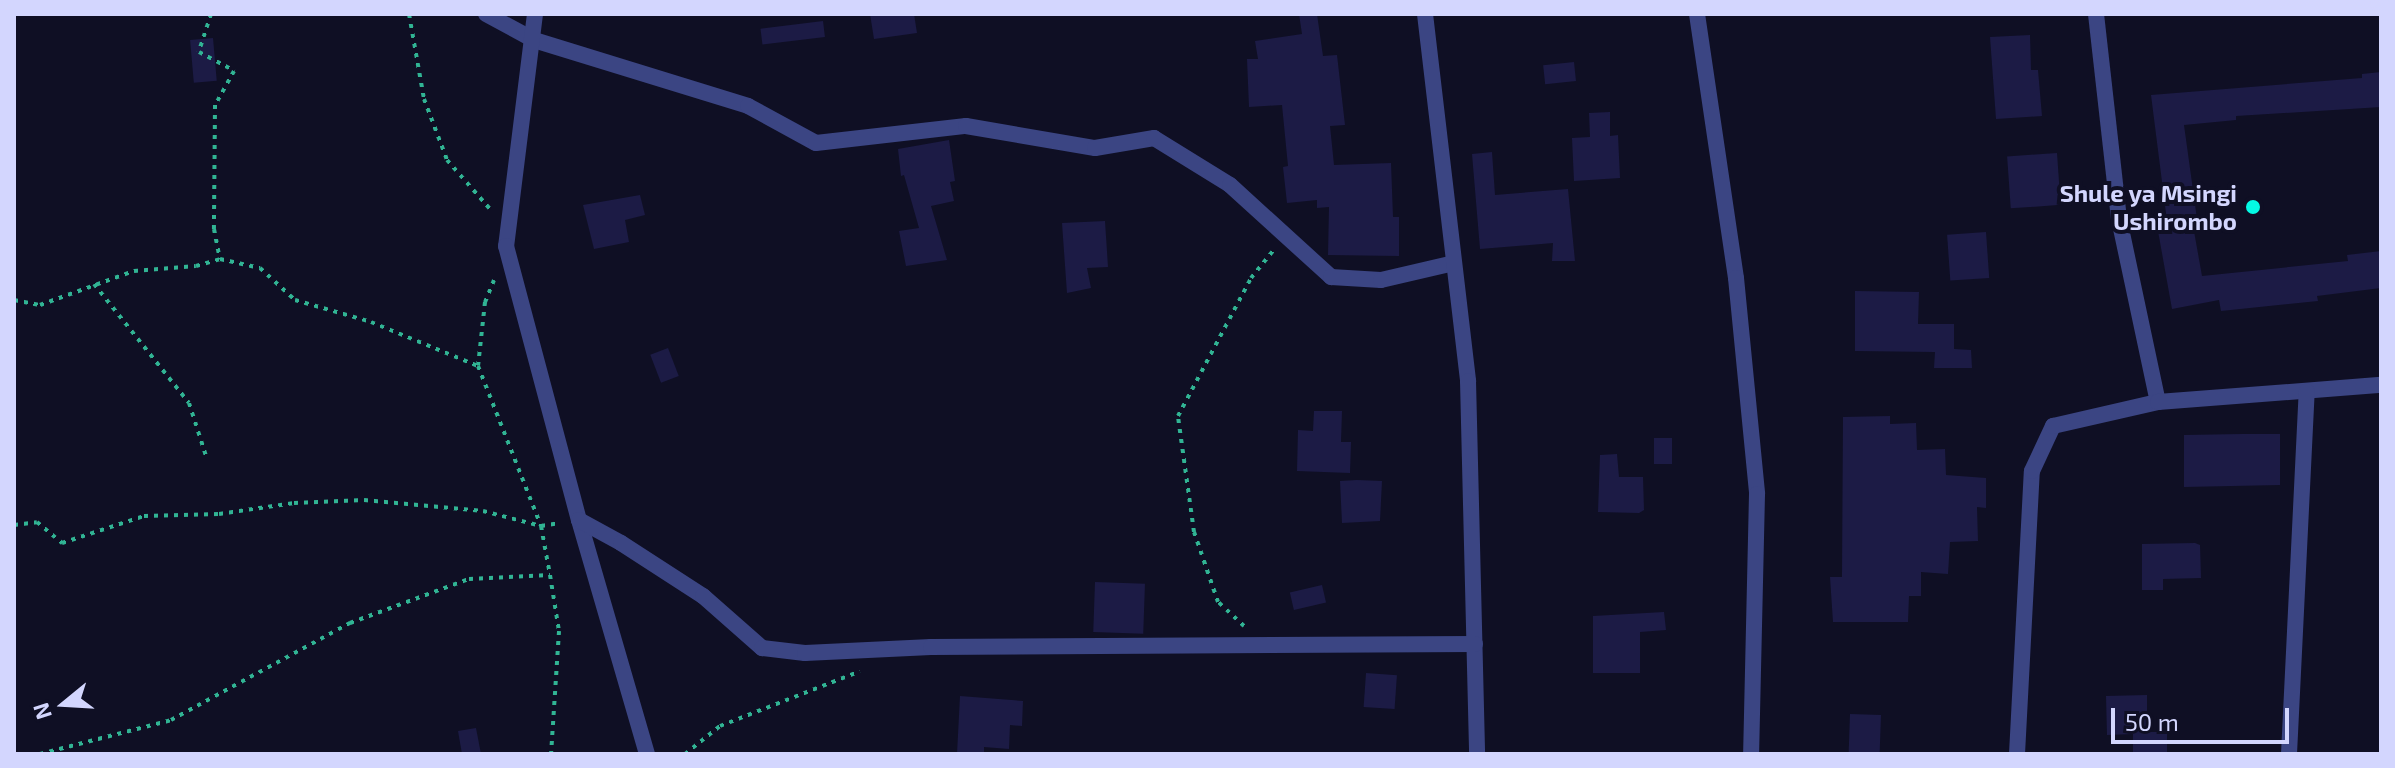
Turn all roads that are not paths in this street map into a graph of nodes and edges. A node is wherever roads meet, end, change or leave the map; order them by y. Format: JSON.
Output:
{"nodes":[{"id":1,"x":486,"y":14,"type":"edge"},
{"id":2,"x":535,"y":14,"type":"edge"},
{"id":3,"x":1425,"y":14,"type":"edge"},
{"id":4,"x":1697,"y":14,"type":"edge"},
{"id":5,"x":2096,"y":14,"type":"edge"},
{"id":6,"x":534,"y":40,"type":"junction"},
{"id":7,"x":1454,"y":263,"type":"junction"},
{"id":8,"x":2381,"y":385,"type":"edge"},
{"id":9,"x":2307,"y":391,"type":"junction"},
{"id":10,"x":2158,"y":402,"type":"junction"},
{"id":11,"x":579,"y":520,"type":"junction"},
{"id":12,"x":1475,"y":644,"type":"junction"},
{"id":13,"x":647,"y":754,"type":"edge"},
{"id":14,"x":1477,"y":754,"type":"edge"},
{"id":15,"x":1751,"y":754,"type":"edge"},
{"id":16,"x":2017,"y":754,"type":"edge"},
{"id":17,"x":2289,"y":754,"type":"edge"}],
"edges":[{"from":1,"to":6,"type":"street"},
{"from":2,"to":6,"type":"street"},
{"from":3,"to":7,"type":"street"},
{"from":4,"to":15,"type":"street"},
{"from":5,"to":10,"type":"street"},
{"from":6,"to":7,"type":"street"},
{"from":6,"to":11,"type":"street"},
{"from":7,"to":12,"type":"street"},
{"from":8,"to":9,"type":"street"},
{"from":9,"to":10,"type":"street"},
{"from":9,"to":17,"type":"street"},
{"from":10,"to":16,"type":"street"},
{"from":11,"to":12,"type":"street"},
{"from":11,"to":13,"type":"street"},
{"from":12,"to":14,"type":"street"}]}
